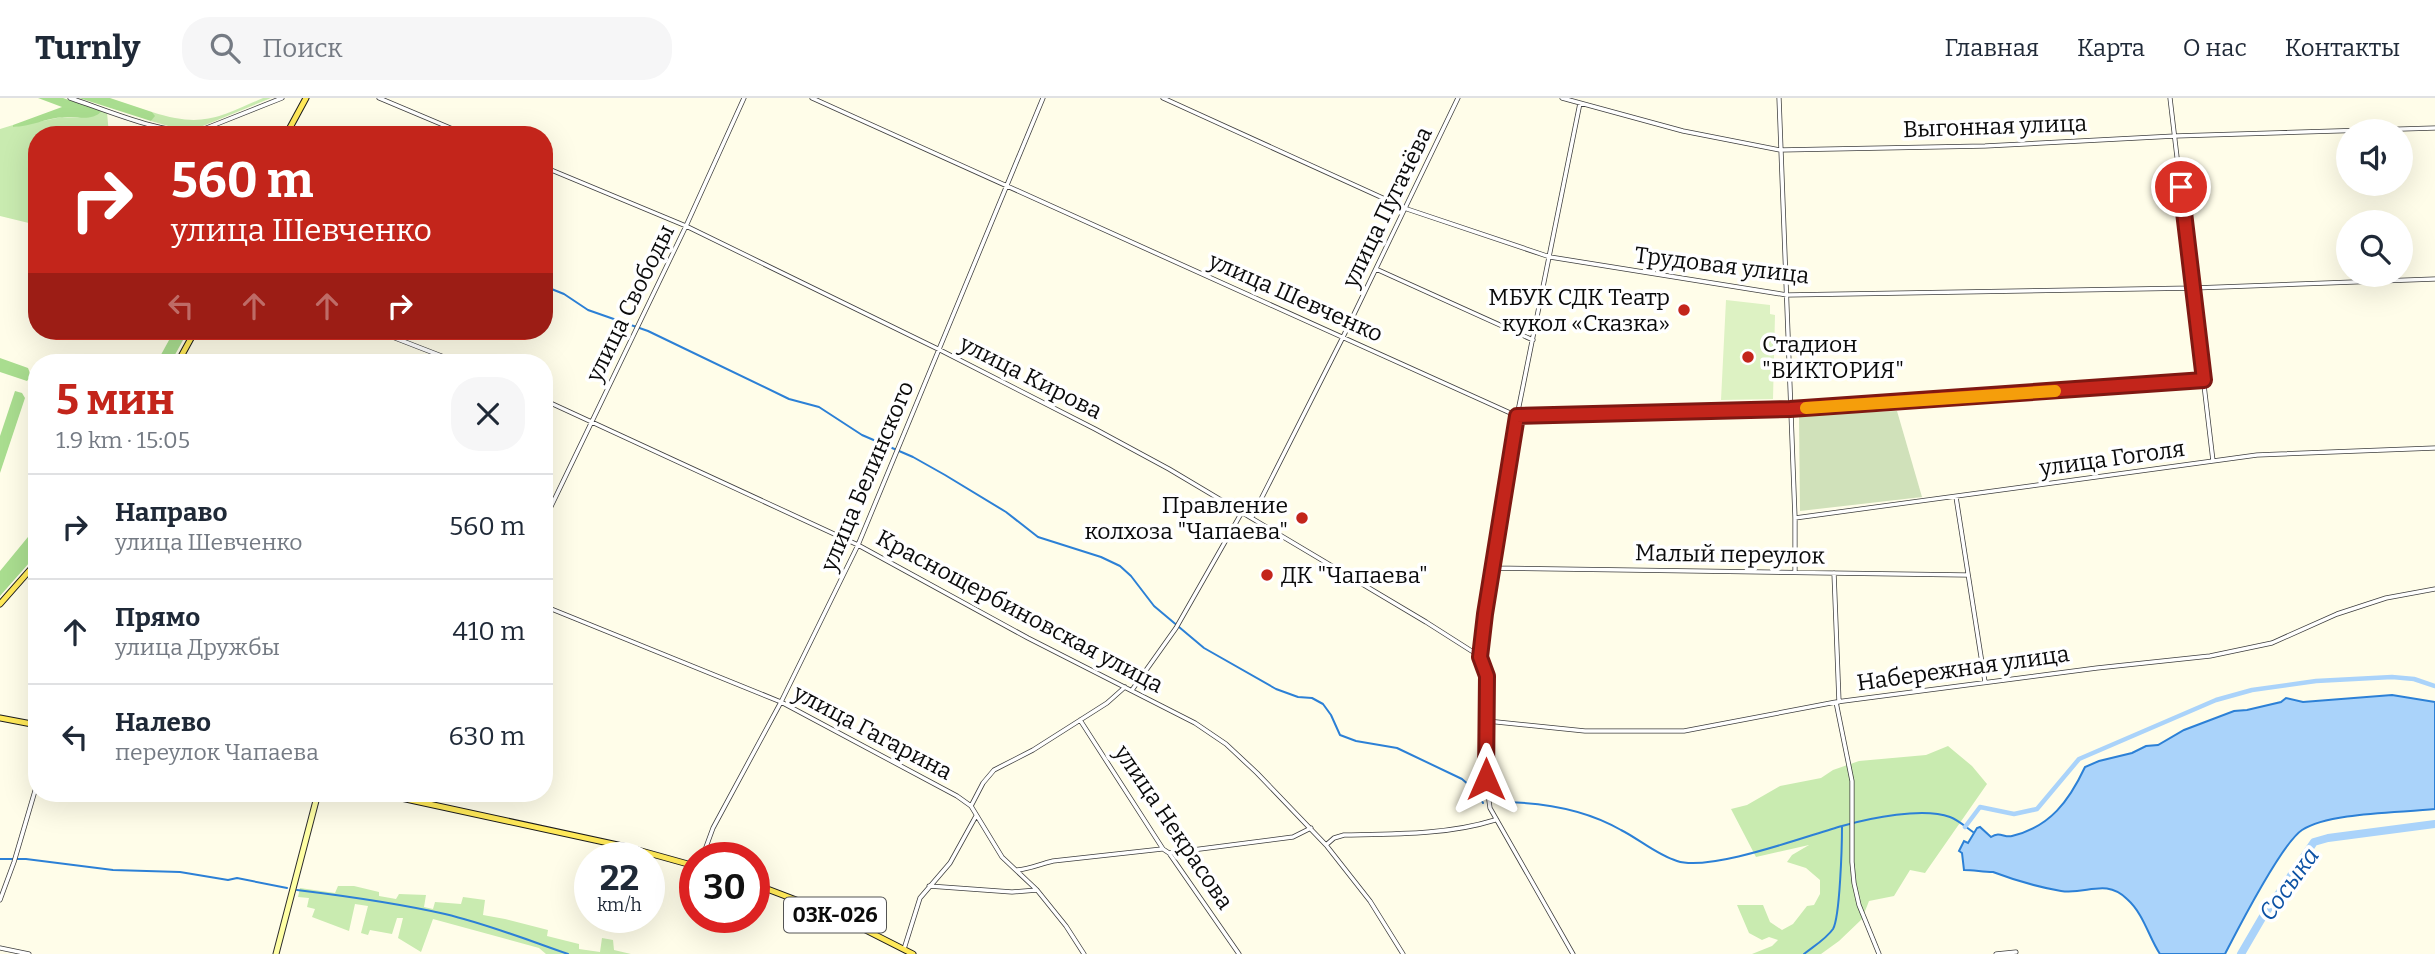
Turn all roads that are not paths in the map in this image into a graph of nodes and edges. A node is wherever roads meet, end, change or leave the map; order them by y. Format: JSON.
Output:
{"nodes":[{"id":1,"x":70,"y":98,"type":"edge"},
{"id":2,"x":282,"y":98,"type":"edge"},
{"id":3,"x":306,"y":98,"type":"edge"},
{"id":4,"x":379,"y":98,"type":"edge"},
{"id":5,"x":744,"y":98,"type":"edge"},
{"id":6,"x":812,"y":98,"type":"edge"},
{"id":7,"x":1043,"y":98,"type":"edge"},
{"id":8,"x":1163,"y":98,"type":"edge"},
{"id":9,"x":1458,"y":98,"type":"edge"},
{"id":10,"x":1562,"y":98,"type":"edge"},
{"id":11,"x":1779,"y":98,"type":"edge"},
{"id":12,"x":2170,"y":98,"type":"edge"},
{"id":13,"x":1580,"y":103,"type":"junction"},
{"id":14,"x":158,"y":126,"type":"edge"},
{"id":15,"x":212,"y":126,"type":"edge"},
{"id":16,"x":291,"y":126,"type":"edge"},
{"id":17,"x":446,"y":126,"type":"edge"},
{"id":18,"x":2435,"y":128,"type":"edge"},
{"id":19,"x":2175,"y":136,"type":"junction"},
{"id":20,"x":1780,"y":150,"type":"junction"},
{"id":21,"x":553,"y":171,"type":"edge"},
{"id":22,"x":1007,"y":187,"type":"junction"},
{"id":23,"x":1407,"y":209,"type":"junction"},
{"id":24,"x":686,"y":226,"type":"junction"},
{"id":25,"x":1550,"y":257,"type":"junction"},
{"id":26,"x":1376,"y":269,"type":"junction"},
{"id":27,"x":2435,"y":279,"type":"edge"},
{"id":28,"x":2194,"y":288,"type":"junction"},
{"id":29,"x":1787,"y":295,"type":"junction"},
{"id":30,"x":1343,"y":337,"type":"junction"},
{"id":31,"x":400,"y":340,"type":"edge"},
{"id":32,"x":1533,"y":340,"type":"junction"},
{"id":33,"x":940,"y":350,"type":"junction"},
{"id":34,"x":436,"y":354,"type":"edge"},
{"id":35,"x":2204,"y":380,"type":"junction"},
{"id":36,"x":553,"y":404,"type":"edge"},
{"id":37,"x":1790,"y":409,"type":"junction"},
{"id":38,"x":1517,"y":416,"type":"junction"},
{"id":39,"x":592,"y":421,"type":"junction"},
{"id":40,"x":2435,"y":448,"type":"edge"},
{"id":41,"x":2213,"y":461,"type":"junction"},
{"id":42,"x":1956,"y":497,"type":"junction"},
{"id":43,"x":553,"y":502,"type":"edge"},
{"id":44,"x":1242,"y":512,"type":"junction"},
{"id":45,"x":1251,"y":518,"type":"junction"},
{"id":46,"x":1795,"y":518,"type":"junction"},
{"id":47,"x":858,"y":545,"type":"junction"},
{"id":48,"x":1492,"y":568,"type":"junction"},
{"id":49,"x":1795,"y":571,"type":"junction"},
{"id":50,"x":28,"y":572,"type":"edge"},
{"id":51,"x":1834,"y":573,"type":"junction"},
{"id":52,"x":1966,"y":575,"type":"junction"},
{"id":53,"x":2435,"y":589,"type":"edge"},
{"id":54,"x":0,"y":604,"type":"edge"},
{"id":55,"x":553,"y":610,"type":"edge"},
{"id":56,"x":1480,"y":657,"type":"junction"},
{"id":57,"x":1985,"y":682,"type":"junction"},
{"id":58,"x":1125,"y":687,"type":"junction"},
{"id":59,"x":1132,"y":690,"type":"junction"},
{"id":60,"x":781,"y":702,"type":"junction"},
{"id":61,"x":1837,"y":702,"type":"junction"},
{"id":62,"x":0,"y":718,"type":"edge"},
{"id":63,"x":1080,"y":720,"type":"junction"},
{"id":64,"x":1487,"y":721,"type":"junction"},
{"id":65,"x":28,"y":723,"type":"edge"},
{"id":66,"x":32,"y":802,"type":"edge"},
{"id":67,"x":316,"y":802,"type":"edge"},
{"id":68,"x":424,"y":802,"type":"edge"},
{"id":69,"x":971,"y":806,"type":"junction"},
{"id":70,"x":976,"y":816,"type":"junction"},
{"id":71,"x":1495,"y":820,"type":"junction"},
{"id":72,"x":1311,"y":828,"type":"junction"},
{"id":73,"x":708,"y":842,"type":"edge"},
{"id":74,"x":1326,"y":845,"type":"junction"},
{"id":75,"x":1163,"y":849,"type":"junction"},
{"id":76,"x":1181,"y":851,"type":"junction"},
{"id":77,"x":1169,"y":853,"type":"junction"},
{"id":78,"x":679,"y":862,"type":"edge"},
{"id":79,"x":1175,"y":863,"type":"junction"},
{"id":80,"x":1017,"y":870,"type":"junction"},
{"id":81,"x":929,"y":886,"type":"junction"},
{"id":82,"x":770,"y":890,"type":"edge"},
{"id":83,"x":1037,"y":890,"type":"junction"},
{"id":84,"x":0,"y":900,"type":"edge"},
{"id":85,"x":0,"y":948,"type":"edge"},
{"id":86,"x":908,"y":952,"type":"edge"},
{"id":87,"x":2016,"y":952,"type":"dead end"},
{"id":88,"x":29,"y":954,"type":"edge"},
{"id":89,"x":276,"y":954,"type":"edge"},
{"id":90,"x":1084,"y":954,"type":"edge"},
{"id":91,"x":1239,"y":954,"type":"edge"},
{"id":92,"x":1403,"y":954,"type":"edge"},
{"id":93,"x":1573,"y":954,"type":"edge"},
{"id":94,"x":1879,"y":954,"type":"edge"},
{"id":95,"x":1996,"y":954,"type":"edge"}],
"edges":[{"from":1,"to":14,"type":"street"},
{"from":2,"to":15,"type":"street"},
{"from":3,"to":16,"type":"main road"},
{"from":4,"to":17,"type":"street"},
{"from":5,"to":24,"type":"street","name":"улица Свободы"},
{"from":6,"to":22,"type":"street","name":"улица Шевченко"},
{"from":7,"to":22,"type":"street","name":"улица Белинского"},
{"from":8,"to":23,"type":"street","name":"Трудовая улица"},
{"from":9,"to":23,"type":"street","name":"улица Пугачёва"},
{"from":10,"to":13,"type":"street","name":"Выгонная улица"},
{"from":11,"to":20,"type":"street"},
{"from":12,"to":19,"type":"street"},
{"from":13,"to":20,"type":"street","name":"Выгонная улица"},
{"from":13,"to":25,"type":"street"},
{"from":18,"to":19,"type":"street","name":"Выгонная улица"},
{"from":19,"to":20,"type":"street","name":"Выгонная улица"},
{"from":19,"to":28,"type":"street"},
{"from":20,"to":29,"type":"street"},
{"from":21,"to":24,"type":"street","name":"улица Кирова"},
{"from":22,"to":30,"type":"street","name":"улица Шевченко"},
{"from":22,"to":33,"type":"street","name":"улица Белинского"},
{"from":23,"to":25,"type":"street","name":"Трудовая улица"},
{"from":23,"to":26,"type":"street","name":"улица Пугачёва"},
{"from":24,"to":33,"type":"street","name":"улица Кирова"},
{"from":24,"to":39,"type":"street","name":"улица Свободы"},
{"from":25,"to":29,"type":"street","name":"Трудовая улица"},
{"from":25,"to":32,"type":"street"},
{"from":26,"to":30,"type":"street","name":"улица Пугачёва"},
{"from":26,"to":32,"type":"street"},
{"from":27,"to":28,"type":"street","name":"Трудовая улица"},
{"from":28,"to":29,"type":"street","name":"Трудовая улица"},
{"from":28,"to":35,"type":"street"},
{"from":29,"to":37,"type":"street"},
{"from":30,"to":38,"type":"street","name":"улица Шевченко"},
{"from":30,"to":45,"type":"street","name":"улица Пугачёва"},
{"from":31,"to":34,"type":"street"},
{"from":32,"to":38,"type":"street"},
{"from":33,"to":44,"type":"street","name":"улица Кирова"},
{"from":33,"to":47,"type":"street","name":"улица Белинского"},
{"from":35,"to":37,"type":"street","name":"улица Шевченко"},
{"from":35,"to":41,"type":"street"},
{"from":36,"to":39,"type":"street","name":"Краснощербиновская улица"},
{"from":37,"to":38,"type":"street","name":"улица Шевченко"},
{"from":37,"to":46,"type":"street"},
{"from":38,"to":48,"type":"street"},
{"from":39,"to":43,"type":"street","name":"улица Свободы"},
{"from":39,"to":47,"type":"street","name":"Краснощербиновская улица"},
{"from":40,"to":41,"type":"street","name":"улица Гоголя"},
{"from":41,"to":42,"type":"street","name":"улица Гоголя"},
{"from":42,"to":46,"type":"street","name":"улица Гоголя"},
{"from":42,"to":52,"type":"street"},
{"from":44,"to":45,"type":"street","name":"улица Кирова"},
{"from":44,"to":59,"type":"street"},
{"from":45,"to":56,"type":"street","name":"улица Кирова"},
{"from":46,"to":49,"type":"street"},
{"from":47,"to":58,"type":"street","name":"Краснощербиновская улица"},
{"from":47,"to":60,"type":"street","name":"улица Белинского"},
{"from":48,"to":49,"type":"street","name":"Малый переулок"},
{"from":48,"to":56,"type":"street"},
{"from":49,"to":51,"type":"street","name":"Малый переулок"},
{"from":50,"to":54,"type":"main road"},
{"from":51,"to":52,"type":"street","name":"Малый переулок"},
{"from":51,"to":61,"type":"street"},
{"from":52,"to":57,"type":"street"},
{"from":53,"to":57,"type":"street","name":"Набережная улица"},
{"from":55,"to":60,"type":"street","name":"улица Гагарина"},
{"from":56,"to":64,"type":"street"},
{"from":57,"to":61,"type":"street","name":"Набережная улица"},
{"from":58,"to":59,"type":"street","name":"Краснощербиновская улица"},
{"from":58,"to":63,"type":"street"},
{"from":59,"to":72,"type":"street","name":"Краснощербиновская улица"},
{"from":60,"to":69,"type":"street","name":"улица Гагарина"},
{"from":60,"to":73,"type":"street","name":"улица Белинского"},
{"from":61,"to":64,"type":"street","name":"Набережная улица"},
{"from":61,"to":94,"type":"street"},
{"from":62,"to":65,"type":"main road"},
{"from":63,"to":69,"type":"street"},
{"from":63,"to":75,"type":"street","name":"улица Некрасова"},
{"from":64,"to":71,"type":"street"},
{"from":66,"to":84,"type":"street"},
{"from":67,"to":89,"type":"main road"},
{"from":68,"to":78,"type":"main road"},
{"from":69,"to":70,"type":"street","name":"улица Гагарина"},
{"from":70,"to":80,"type":"street","name":"улица Гагарина"},
{"from":70,"to":81,"type":"street"},
{"from":71,"to":74,"type":"street"},
{"from":71,"to":93,"type":"street"},
{"from":72,"to":74,"type":"street","name":"Краснощербиновская улица"},
{"from":72,"to":76,"type":"street"},
{"from":74,"to":92,"type":"street","name":"Краснощербиновская улица"},
{"from":75,"to":77,"type":"street","name":"улица Некрасова"},
{"from":75,"to":80,"type":"street"},
{"from":76,"to":77,"type":"street"},
{"from":76,"to":79,"type":"street"},
{"from":77,"to":79,"type":"street","name":"улица Некрасова"},
{"from":79,"to":91,"type":"street","name":"улица Некрасова"},
{"from":80,"to":83,"type":"street","name":"улица Гагарина"},
{"from":81,"to":83,"type":"street"},
{"from":81,"to":86,"type":"street"},
{"from":82,"to":86,"type":"main road","number":"03К-026"},
{"from":83,"to":90,"type":"street","name":"улица Гагарина"},
{"from":85,"to":88,"type":"street"},
{"from":87,"to":95,"type":"street"}]}
